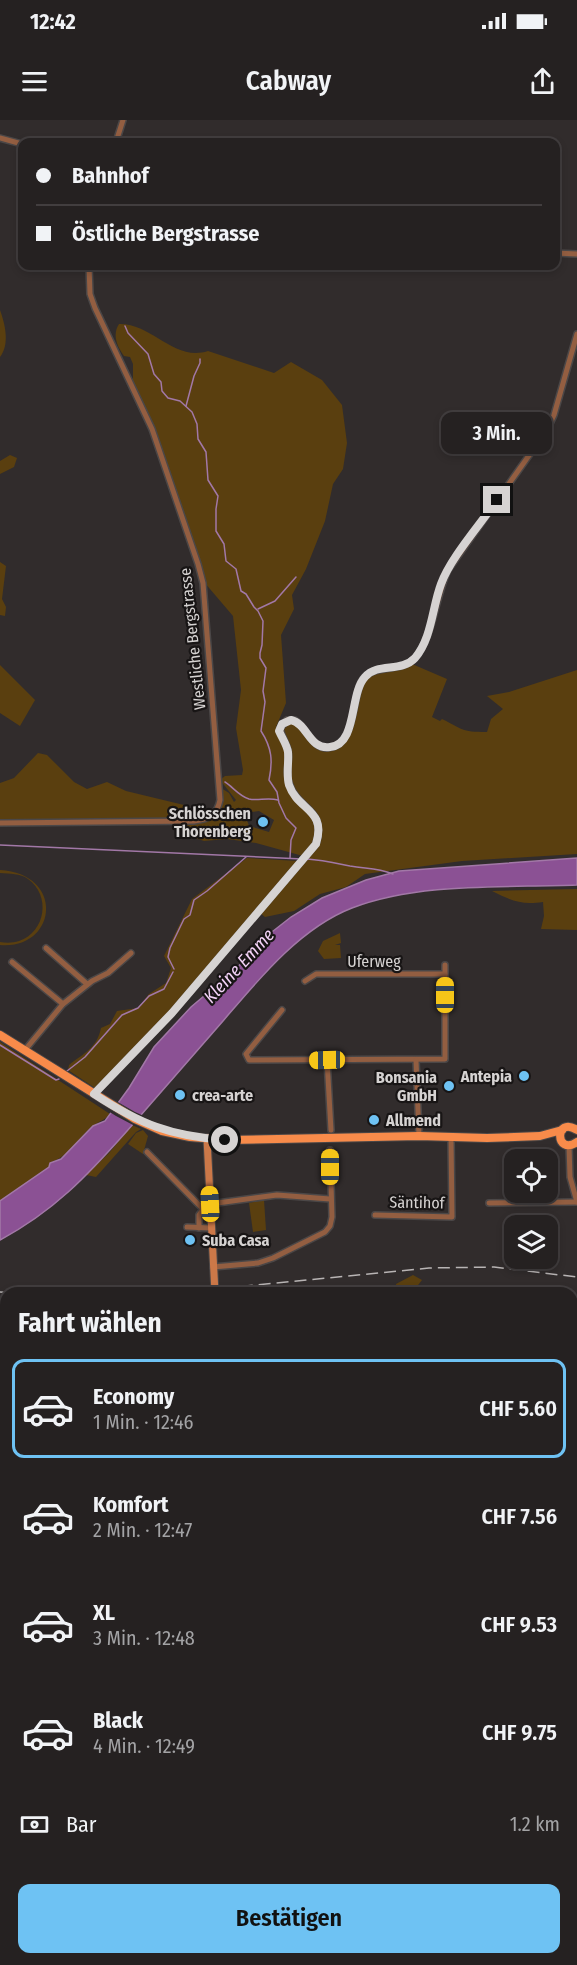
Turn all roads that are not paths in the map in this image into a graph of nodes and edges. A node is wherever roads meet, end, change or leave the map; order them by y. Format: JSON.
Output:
{"nodes":[{"id":1,"x":123,"y":120,"type":"edge"},
{"id":2,"x":0,"y":138,"type":"edge"},
{"id":3,"x":117,"y":138,"type":"edge"},
{"id":4,"x":18,"y":143,"type":"edge"},
{"id":5,"x":560,"y":253,"type":"edge"},
{"id":6,"x":577,"y":254,"type":"edge"},
{"id":7,"x":89,"y":270,"type":"edge"},
{"id":8,"x":577,"y":334,"type":"edge"},
{"id":9,"x":0,"y":823,"type":"edge"},
{"id":10,"x":46,"y":948,"type":"dead end"},
{"id":11,"x":131,"y":953,"type":"dead end"},
{"id":12,"x":12,"y":962,"type":"dead end"},
{"id":13,"x":445,"y":965,"type":"dead end"},
{"id":14,"x":445,"y":974,"type":"junction"},
{"id":15,"x":305,"y":981,"type":"dead end"},
{"id":16,"x":87,"y":984,"type":"junction"},
{"id":17,"x":63,"y":1004,"type":"junction"},
{"id":18,"x":282,"y":1010,"type":"dead end"},
{"id":19,"x":0,"y":1035,"type":"edge"},
{"id":20,"x":25,"y":1050,"type":"junction"},
{"id":21,"x":327,"y":1060,"type":"junction"},
{"id":22,"x":416,"y":1060,"type":"junction"},
{"id":23,"x":94,"y":1094,"type":"junction"},
{"id":24,"x":577,"y":1129,"type":"edge"},
{"id":25,"x":331,"y":1130,"type":"dead end"},
{"id":26,"x":562,"y":1130,"type":"junction"},
{"id":27,"x":419,"y":1136,"type":"junction"},
{"id":28,"x":540,"y":1136,"type":"junction"},
{"id":29,"x":451,"y":1138,"type":"junction"},
{"id":30,"x":207,"y":1139,"type":"junction"},
{"id":31,"x":571,"y":1143,"type":"edge"},
{"id":32,"x":330,"y":1150,"type":"dead end"},
{"id":33,"x":147,"y":1152,"type":"dead end"},
{"id":34,"x":330,"y":1199,"type":"junction"},
{"id":35,"x":577,"y":1202,"type":"edge"},
{"id":36,"x":489,"y":1203,"type":"dead end"},
{"id":37,"x":210,"y":1204,"type":"junction"},
{"id":38,"x":375,"y":1215,"type":"dead end"},
{"id":39,"x":187,"y":1227,"type":"dead end"},
{"id":40,"x":199,"y":1228,"type":"junction"},
{"id":41,"x":212,"y":1228,"type":"junction"},
{"id":42,"x":213,"y":1268,"type":"junction"},
{"id":43,"x":215,"y":1287,"type":"edge"}],
"edges":[{"from":1,"to":3,"type":"street"},
{"from":2,"to":4,"type":"street"},
{"from":5,"to":6,"type":"street"},
{"from":7,"to":9,"type":"street","name":"Westliche Bergstrasse"},
{"from":8,"to":23,"type":"street"},
{"from":10,"to":16,"type":"street"},
{"from":11,"to":16,"type":"street"},
{"from":12,"to":17,"type":"street"},
{"from":13,"to":14,"type":"street"},
{"from":14,"to":15,"type":"street","name":"Uferweg"},
{"from":14,"to":22,"type":"street"},
{"from":16,"to":17,"type":"street"},
{"from":17,"to":20,"type":"street"},
{"from":18,"to":21,"type":"street"},
{"from":19,"to":20,"type":"main road"},
{"from":20,"to":23,"type":"main road"},
{"from":21,"to":22,"type":"street"},
{"from":21,"to":25,"type":"street"},
{"from":22,"to":27,"type":"street"},
{"from":23,"to":30,"type":"main road"},
{"from":24,"to":26,"type":"main road"},
{"from":26,"to":28,"type":"main road"},
{"from":26,"to":31,"type":"main road"},
{"from":27,"to":29,"type":"main road"},
{"from":27,"to":30,"type":"main road"},
{"from":28,"to":29,"type":"main road"},
{"from":28,"to":31,"type":"main road"},
{"from":29,"to":38,"type":"street","name":"Säntihof"},
{"from":30,"to":37,"type":"street"},
{"from":31,"to":35,"type":"street"},
{"from":32,"to":34,"type":"street"},
{"from":33,"to":40,"type":"street"},
{"from":34,"to":37,"type":"street"},
{"from":34,"to":42,"type":"street"},
{"from":35,"to":36,"type":"street"},
{"from":37,"to":41,"type":"street"},
{"from":39,"to":40,"type":"street"},
{"from":40,"to":41,"type":"street"},
{"from":41,"to":42,"type":"street"},
{"from":42,"to":43,"type":"street"}]}
